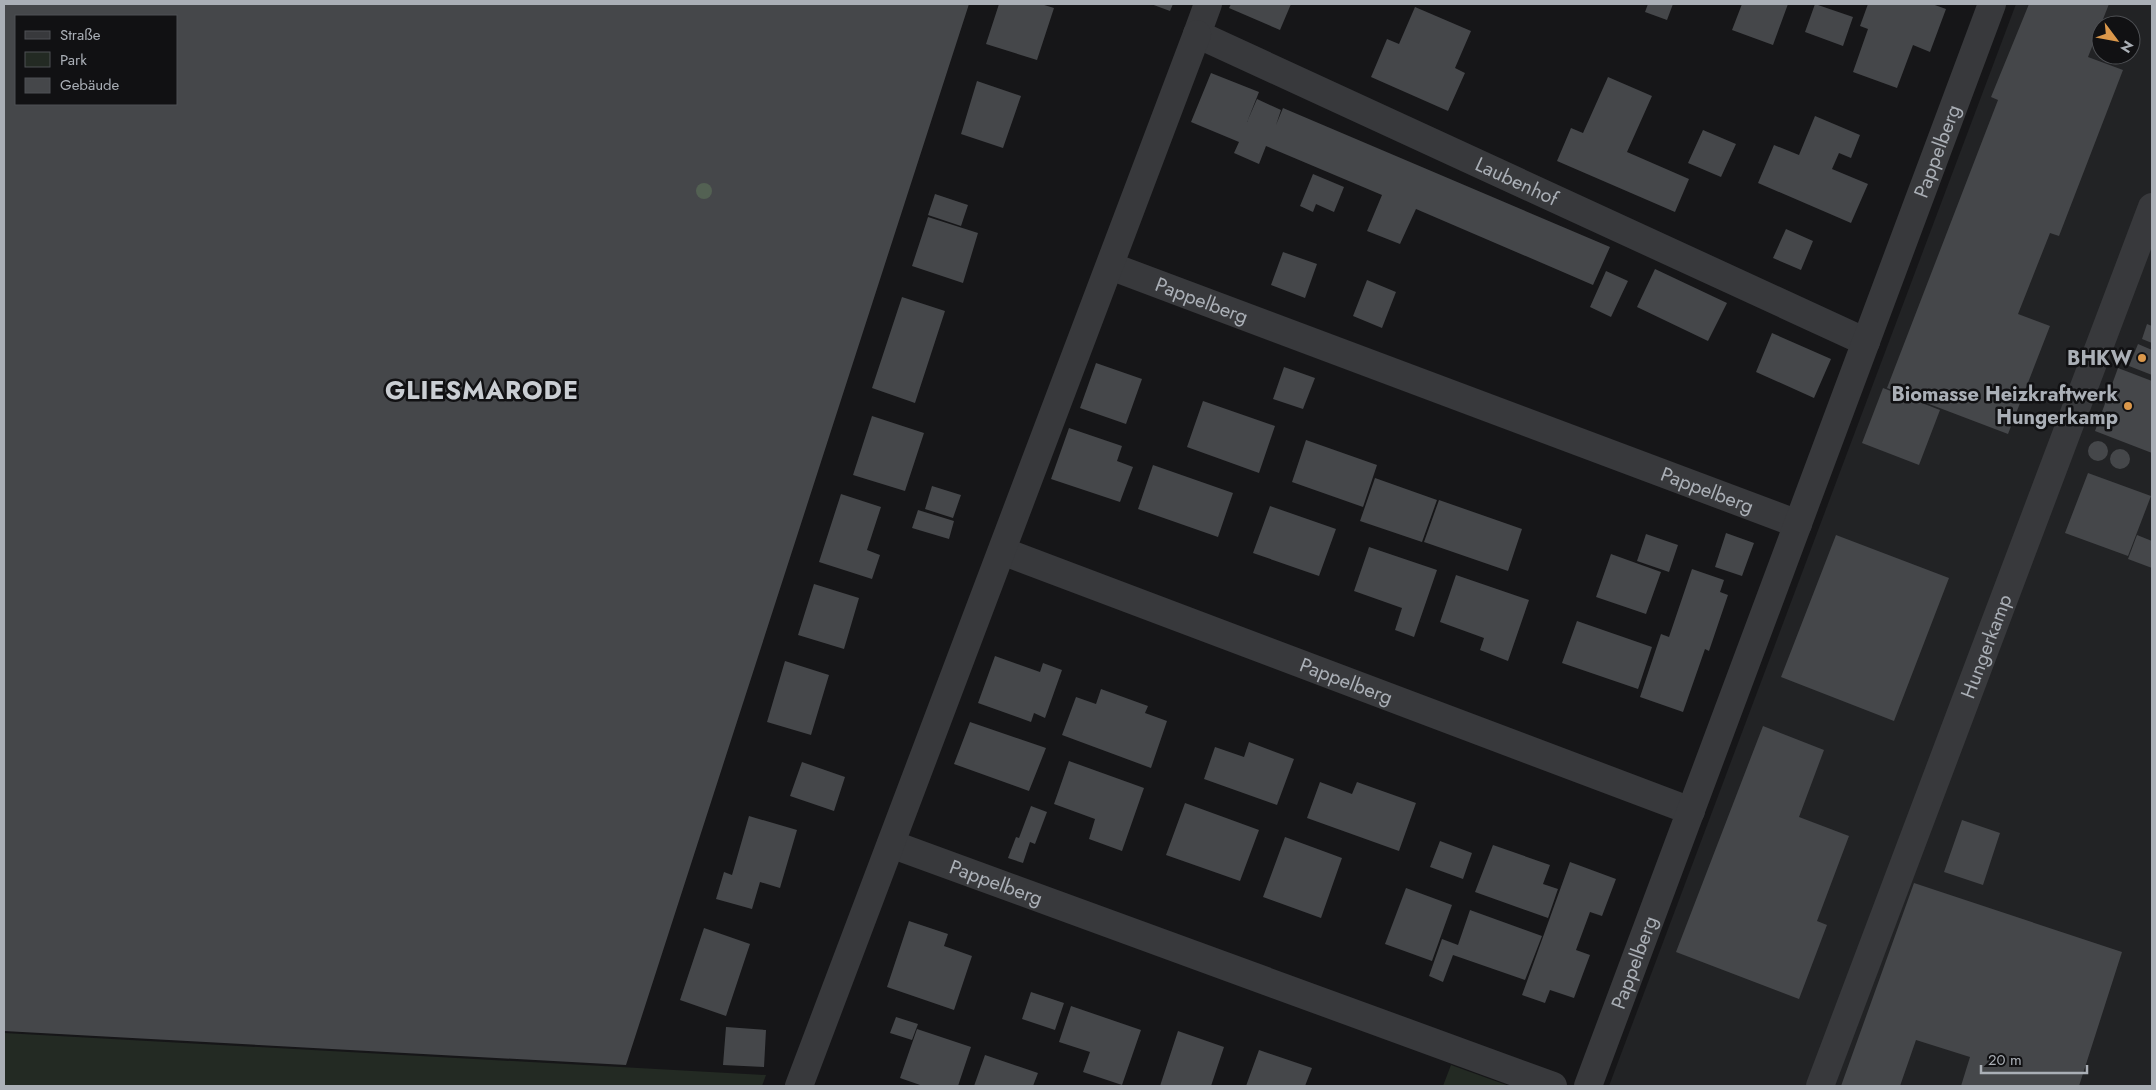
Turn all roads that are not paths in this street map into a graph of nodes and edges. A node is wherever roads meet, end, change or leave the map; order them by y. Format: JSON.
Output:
{"nodes":[{"id":1,"x":1208,"y":4,"type":"edge"},
{"id":2,"x":1992,"y":4,"type":"edge"},
{"id":3,"x":1197,"y":34,"type":"junction"},
{"id":4,"x":2152,"y":207,"type":"edge"},
{"id":5,"x":1110,"y":266,"type":"junction"},
{"id":6,"x":1866,"y":342,"type":"junction"},
{"id":7,"x":1798,"y":524,"type":"junction"},
{"id":8,"x":1002,"y":551,"type":"junction"},
{"id":9,"x":1691,"y":810,"type":"junction"},
{"id":10,"x":891,"y":844,"type":"junction"},
{"id":11,"x":799,"y":1086,"type":"edge"},
{"id":12,"x":1553,"y":1086,"type":"edge"},
{"id":13,"x":1588,"y":1086,"type":"edge"},
{"id":14,"x":1820,"y":1086,"type":"edge"}],
"edges":[{"from":1,"to":3,"type":"street"},
{"from":2,"to":6,"type":"street","name":"Pappelberg"},
{"from":3,"to":5,"type":"street"},
{"from":3,"to":6,"type":"street","name":"Laubenhof"},
{"from":4,"to":14,"type":"street","name":"Hungerkamp"},
{"from":5,"to":7,"type":"street","name":"Pappelberg"},
{"from":5,"to":8,"type":"street"},
{"from":6,"to":7,"type":"street","name":"Pappelberg"},
{"from":7,"to":9,"type":"street","name":"Pappelberg"},
{"from":8,"to":9,"type":"street","name":"Pappelberg"},
{"from":8,"to":10,"type":"street"},
{"from":9,"to":13,"type":"street","name":"Pappelberg"},
{"from":10,"to":11,"type":"street"},
{"from":10,"to":12,"type":"street","name":"Pappelberg"}]}
